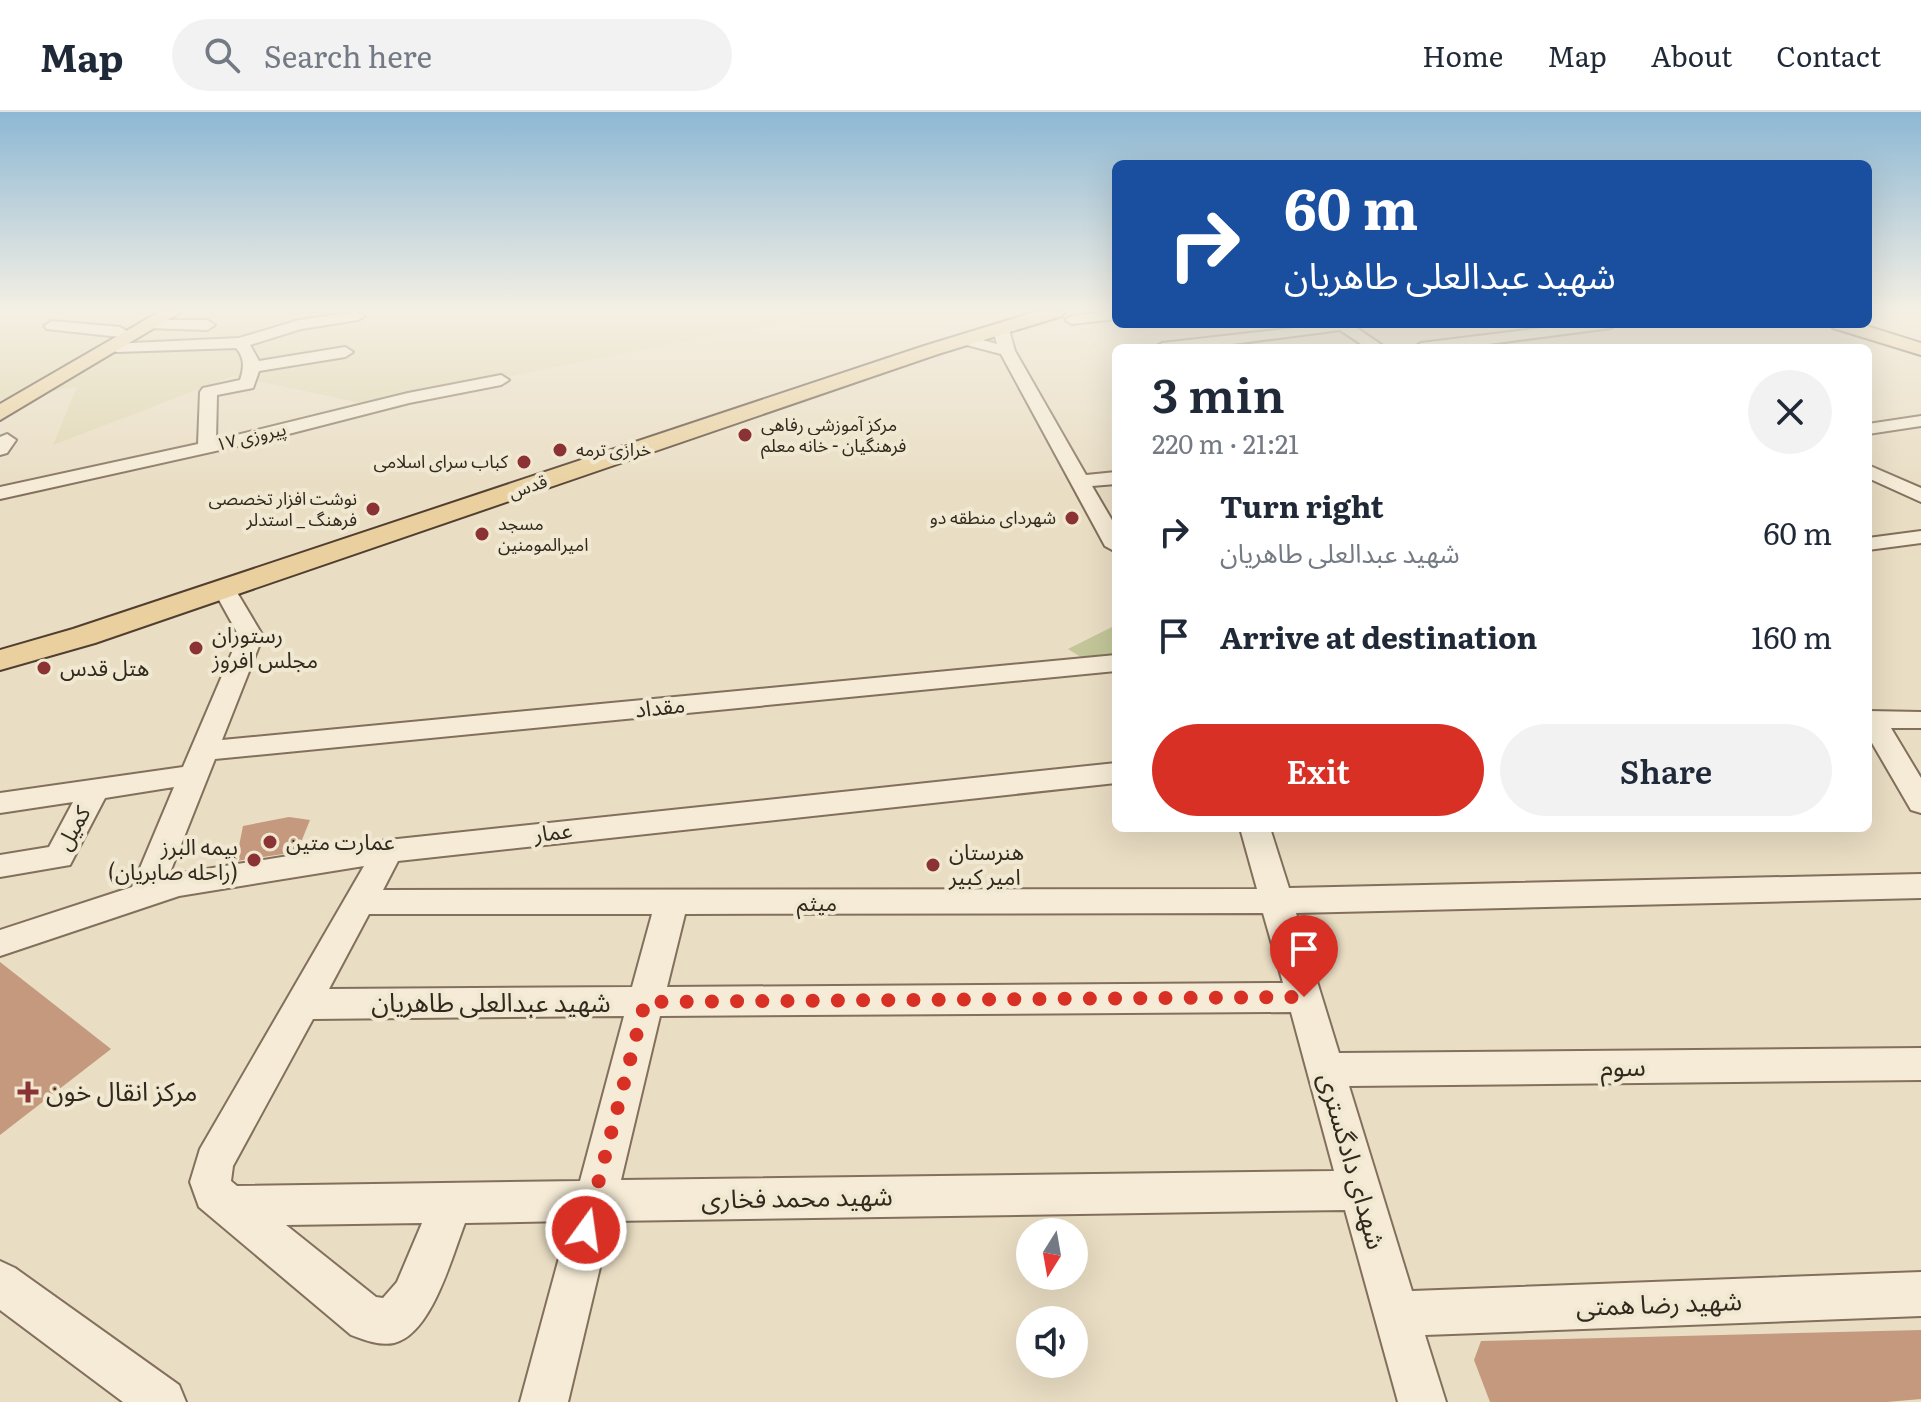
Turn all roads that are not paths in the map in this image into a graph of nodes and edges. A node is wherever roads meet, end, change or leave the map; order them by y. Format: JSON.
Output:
{"nodes":[{"id":1,"x":54,"y":372,"type":"edge"},
{"id":2,"x":67,"y":372,"type":"edge"},
{"id":3,"x":251,"y":372,"type":"edge"},
{"id":4,"x":840,"y":372,"type":"edge"},
{"id":5,"x":865,"y":372,"type":"edge"},
{"id":6,"x":1027,"y":372,"type":"edge"},
{"id":7,"x":501,"y":380,"type":"dead end"},
{"id":8,"x":0,"y":399,"type":"edge"},
{"id":9,"x":0,"y":413,"type":"edge"},
{"id":10,"x":1921,"y":421,"type":"edge"},
{"id":11,"x":1872,"y":428,"type":"edge"},
{"id":12,"x":207,"y":447,"type":"junction"},
{"id":13,"x":1872,"y":473,"type":"edge"},
{"id":14,"x":1112,"y":478,"type":"edge"},
{"id":15,"x":1081,"y":481,"type":"junction"},
{"id":16,"x":0,"y":493,"type":"edge"},
{"id":17,"x":1921,"y":496,"type":"edge"},
{"id":18,"x":1112,"y":535,"type":"edge"},
{"id":19,"x":1921,"y":537,"type":"edge"},
{"id":20,"x":1872,"y":543,"type":"edge"},
{"id":21,"x":224,"y":589,"type":"junction"},
{"id":22,"x":0,"y":645,"type":"edge"},
{"id":23,"x":0,"y":660,"type":"edge"},
{"id":24,"x":1112,"y":663,"type":"edge"},
{"id":25,"x":1873,"y":717,"type":"edge"},
{"id":26,"x":1921,"y":720,"type":"edge"},
{"id":27,"x":198,"y":763,"type":"junction"},
{"id":28,"x":1921,"y":772,"type":"edge"},
{"id":29,"x":1112,"y":773,"type":"edge"},
{"id":30,"x":94,"y":790,"type":"junction"},
{"id":31,"x":0,"y":803,"type":"edge"},
{"id":32,"x":1921,"y":803,"type":"edge"},
{"id":33,"x":1256,"y":832,"type":"edge"},
{"id":34,"x":388,"y":851,"type":"junction"},
{"id":35,"x":0,"y":866,"type":"edge"},
{"id":36,"x":1921,"y":886,"type":"edge"},
{"id":37,"x":145,"y":894,"type":"junction"},
{"id":38,"x":1276,"y":901,"type":"junction"},
{"id":39,"x":357,"y":902,"type":"junction"},
{"id":40,"x":671,"y":903,"type":"junction"},
{"id":41,"x":0,"y":943,"type":"edge"},
{"id":42,"x":1304,"y":997,"type":"junction"},
{"id":43,"x":645,"y":1002,"type":"junction"},
{"id":44,"x":303,"y":1004,"type":"junction"},
{"id":45,"x":1921,"y":1064,"type":"edge"},
{"id":46,"x":1326,"y":1070,"type":"junction"},
{"id":47,"x":1360,"y":1190,"type":"junction"},
{"id":48,"x":593,"y":1201,"type":"junction"},
{"id":49,"x":452,"y":1202,"type":"junction"},
{"id":50,"x":234,"y":1206,"type":"junction"},
{"id":51,"x":0,"y":1283,"type":"edge"},
{"id":52,"x":1921,"y":1294,"type":"edge"},
{"id":53,"x":1396,"y":1314,"type":"junction"},
{"id":54,"x":162,"y":1402,"type":"edge"},
{"id":55,"x":544,"y":1402,"type":"edge"},
{"id":56,"x":1422,"y":1402,"type":"edge"}],
"edges":[{"from":1,"to":8,"type":"main road"},
{"from":2,"to":9,"type":"main road"},
{"from":3,"to":12,"type":"street"},
{"from":4,"to":22,"type":"main road","name":"قدس"},
{"from":5,"to":21,"type":"main road","name":"قدس"},
{"from":6,"to":15,"type":"street"},
{"from":7,"to":12,"type":"street","name":"پیروزی ۱۷"},
{"from":10,"to":11,"type":"street"},
{"from":12,"to":16,"type":"street","name":"پیروزی ۱۷"},
{"from":13,"to":17,"type":"street"},
{"from":14,"to":15,"type":"street"},
{"from":15,"to":18,"type":"street"},
{"from":19,"to":20,"type":"street"},
{"from":21,"to":23,"type":"main road","name":"قدس"},
{"from":21,"to":27,"type":"street"},
{"from":24,"to":27,"type":"street","name":"مقداد"},
{"from":25,"to":26,"type":"street"},
{"from":25,"to":28,"type":"street"},
{"from":25,"to":32,"type":"street"},
{"from":27,"to":30,"type":"street","name":"مقداد"},
{"from":27,"to":37,"type":"street"},
{"from":29,"to":34,"type":"street","name":"عمار"},
{"from":30,"to":31,"type":"street","name":"مقداد"},
{"from":30,"to":35,"type":"street","name":"کمیل"},
{"from":33,"to":38,"type":"street","name":"شهدای دادگستری"},
{"from":34,"to":37,"type":"street","name":"عمار"},
{"from":34,"to":39,"type":"street"},
{"from":36,"to":38,"type":"street","name":"میثم"},
{"from":37,"to":41,"type":"street","name":"عمار"},
{"from":38,"to":40,"type":"street","name":"میثم"},
{"from":38,"to":42,"type":"street","name":"شهدای دادگستری"},
{"from":39,"to":40,"type":"street","name":"میثم"},
{"from":39,"to":44,"type":"street"},
{"from":40,"to":43,"type":"street"},
{"from":42,"to":43,"type":"street","name":"شهید عبدالعلی طاهریان"},
{"from":42,"to":46,"type":"street","name":"شهدای دادگستری"},
{"from":43,"to":44,"type":"street","name":"شهید عبدالعلی طاهریان"},
{"from":43,"to":48,"type":"street"},
{"from":44,"to":50,"type":"street"},
{"from":45,"to":46,"type":"street","name":"سوم"},
{"from":46,"to":47,"type":"street","name":"شهدای دادگستری"},
{"from":47,"to":48,"type":"street","name":"شهید محمد فخاری"},
{"from":47,"to":53,"type":"street","name":"شهدای دادگستری"},
{"from":48,"to":49,"type":"street","name":"شهید محمد فخاری"},
{"from":48,"to":55,"type":"street"},
{"from":49,"to":50,"type":"street","name":"شهید محمد فخاری"},
{"from":49,"to":50,"type":"street"},
{"from":51,"to":54,"type":"street"},
{"from":52,"to":53,"type":"street","name":"شهید رضا همتی"},
{"from":53,"to":56,"type":"street","name":"شهدای دادگستری"}]}
